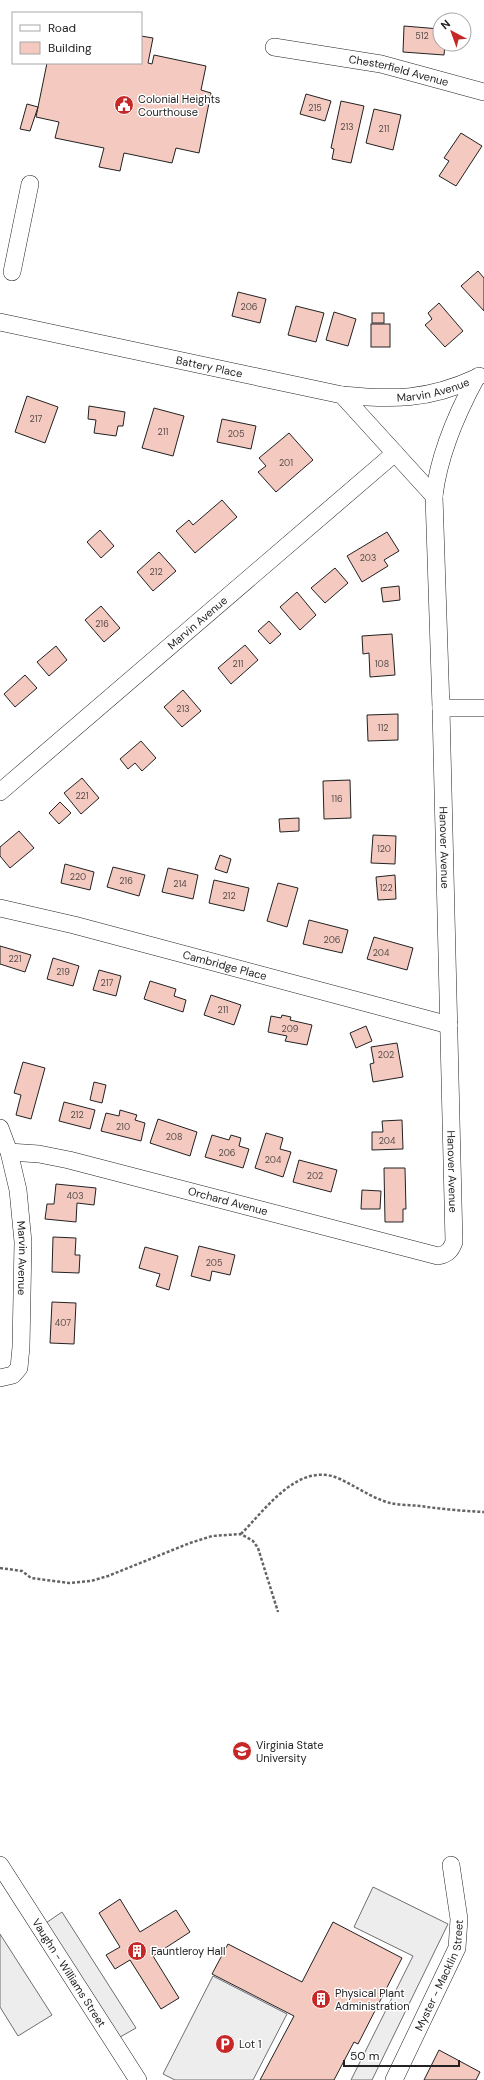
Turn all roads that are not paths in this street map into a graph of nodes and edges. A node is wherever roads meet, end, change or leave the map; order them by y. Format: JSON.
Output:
{"nodes":[{"id":1,"x":274,"y":47,"type":"dead end"},
{"id":2,"x":484,"y":92,"type":"edge"},
{"id":3,"x":30,"y":184,"type":"dead end"},
{"id":4,"x":12,"y":272,"type":"dead end"},
{"id":5,"x":0,"y":322,"type":"edge"},
{"id":6,"x":480,"y":375,"type":"edge"},
{"id":7,"x":342,"y":395,"type":"junction"},
{"id":8,"x":395,"y":453,"type":"junction"},
{"id":9,"x":434,"y":496,"type":"junction"},
{"id":10,"x":441,"y":708,"type":"junction"},
{"id":11,"x":484,"y":708,"type":"edge"},
{"id":12,"x":0,"y":792,"type":"edge"},
{"id":13,"x":0,"y":908,"type":"edge"},
{"id":14,"x":449,"y":1024,"type":"junction"},
{"id":15,"x":0,"y":1128,"type":"edge"},
{"id":16,"x":9,"y":1152,"type":"junction"},
{"id":17,"x":446,"y":1254,"type":"joint"},
{"id":18,"x":0,"y":1378,"type":"edge"},
{"id":19,"x":0,"y":1865,"type":"edge"},
{"id":20,"x":451,"y":1865,"type":"dead end"},
{"id":21,"x":138,"y":2080,"type":"edge"},
{"id":22,"x":394,"y":2080,"type":"edge"}],
"edges":[{"from":1,"to":2,"type":"street","name":"Chesterfield Avenue"},
{"from":3,"to":4,"type":"street"},
{"from":5,"to":7,"type":"street","name":"Battery Place"},
{"from":6,"to":7,"type":"street","name":"Marvin Avenue"},
{"from":6,"to":9,"type":"street","name":"Marvin Avenue"},
{"from":7,"to":8,"type":"street"},
{"from":8,"to":9,"type":"street"},
{"from":8,"to":12,"type":"street","name":"Marvin Avenue"},
{"from":9,"to":10,"type":"street","name":"Hanover Avenue"},
{"from":10,"to":11,"type":"street"},
{"from":10,"to":14,"type":"street","name":"Hanover Avenue"},
{"from":13,"to":14,"type":"street","name":"Cambridge Place"},
{"from":14,"to":17,"type":"street","name":"Hanover Avenue"},
{"from":15,"to":16,"type":"street","name":"Marvin Avenue"},
{"from":16,"to":17,"type":"street","name":"Orchard Avenue"},
{"from":16,"to":18,"type":"street","name":"Marvin Avenue"},
{"from":19,"to":21,"type":"street","name":"Vaughn - Williams Street"},
{"from":20,"to":22,"type":"street","name":"Myster - Macklin Street"}]}
